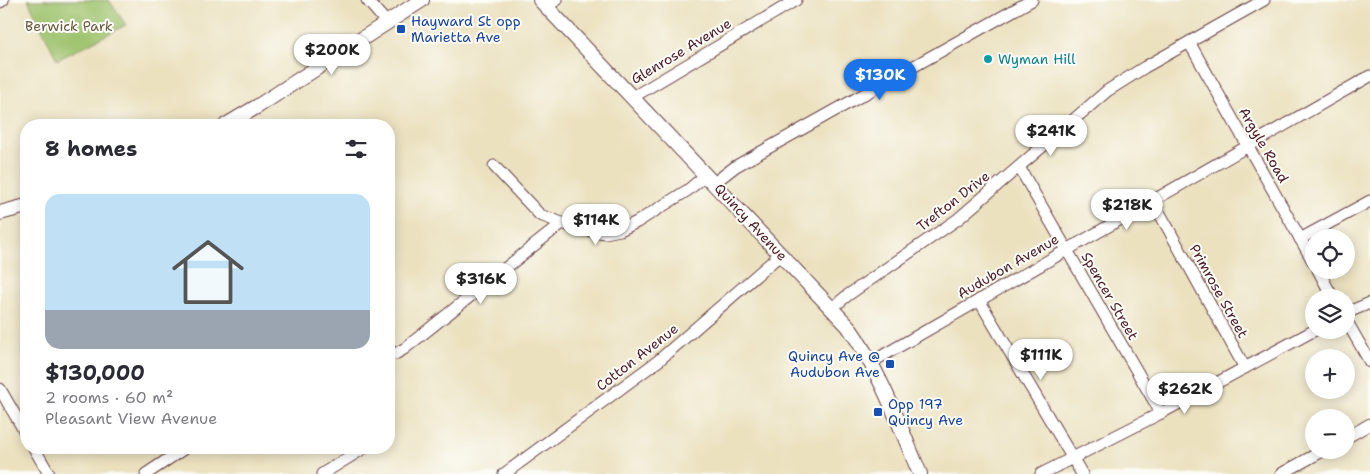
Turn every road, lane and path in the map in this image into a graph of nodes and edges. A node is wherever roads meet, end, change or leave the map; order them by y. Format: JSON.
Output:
{"nodes":[{"id":1,"x":3,"y":0,"type":"edge"},
{"id":2,"x":367,"y":0,"type":"edge"},
{"id":3,"x":422,"y":0,"type":"edge"},
{"id":4,"x":796,"y":0,"type":"edge"},
{"id":5,"x":1032,"y":0,"type":"edge"},
{"id":6,"x":1264,"y":0,"type":"edge"},
{"id":7,"x":0,"y":2,"type":"edge"},
{"id":8,"x":548,"y":2,"type":"edge"},
{"id":9,"x":387,"y":23,"type":"junction"},
{"id":10,"x":1189,"y":42,"type":"junction"},
{"id":11,"x":1370,"y":76,"type":"edge"},
{"id":12,"x":633,"y":98,"type":"junction"},
{"id":13,"x":236,"y":119,"type":"edge"},
{"id":14,"x":1247,"y":147,"type":"junction"},
{"id":15,"x":494,"y":166,"type":"dead end"},
{"id":16,"x":1019,"y":167,"type":"junction"},
{"id":17,"x":710,"y":179,"type":"junction"},
{"id":18,"x":1153,"y":201,"type":"junction"},
{"id":19,"x":1370,"y":201,"type":"edge"},
{"id":20,"x":20,"y":208,"type":"edge"},
{"id":21,"x":0,"y":213,"type":"edge"},
{"id":22,"x":561,"y":224,"type":"junction"},
{"id":23,"x":1300,"y":240,"type":"junction"},
{"id":24,"x":1305,"y":248,"type":"edge"},
{"id":25,"x":1067,"y":250,"type":"junction"},
{"id":26,"x":781,"y":254,"type":"junction"},
{"id":27,"x":979,"y":300,"type":"junction"},
{"id":28,"x":1370,"y":303,"type":"edge"},
{"id":29,"x":832,"y":308,"type":"junction"},
{"id":30,"x":1355,"y":309,"type":"edge"},
{"id":31,"x":1305,"y":335,"type":"edge"},
{"id":32,"x":1355,"y":336,"type":"edge"},
{"id":33,"x":395,"y":354,"type":"edge"},
{"id":34,"x":1370,"y":362,"type":"edge"},
{"id":35,"x":870,"y":363,"type":"junction"},
{"id":36,"x":1245,"y":368,"type":"junction"},
{"id":37,"x":0,"y":388,"type":"edge"},
{"id":38,"x":1161,"y":413,"type":"junction"},
{"id":39,"x":20,"y":423,"type":"edge"},
{"id":40,"x":1370,"y":424,"type":"edge"},
{"id":41,"x":1355,"y":433,"type":"edge"},
{"id":42,"x":38,"y":454,"type":"edge"},
{"id":43,"x":176,"y":454,"type":"edge"},
{"id":44,"x":354,"y":454,"type":"edge"},
{"id":45,"x":1073,"y":458,"type":"junction"},
{"id":46,"x":1308,"y":459,"type":"edge"},
{"id":47,"x":49,"y":474,"type":"edge"},
{"id":48,"x":146,"y":474,"type":"edge"},
{"id":49,"x":322,"y":474,"type":"edge"},
{"id":50,"x":504,"y":474,"type":"edge"},
{"id":51,"x":920,"y":474,"type":"edge"},
{"id":52,"x":1041,"y":474,"type":"edge"},
{"id":53,"x":1082,"y":474,"type":"edge"},
{"id":54,"x":1281,"y":474,"type":"edge"}],
"edges":[{"from":1,"to":7,"type":"street"},
{"from":2,"to":9,"type":"street"},
{"from":3,"to":9,"type":"main road"},
{"from":4,"to":12,"type":"street","name":"Glenrose Avenue"},
{"from":5,"to":17,"type":"street"},
{"from":6,"to":10,"type":"street","name":"Trefton Drive"},
{"from":8,"to":12,"type":"main road","name":"Quincy Avenue"},
{"from":9,"to":13,"type":"main road"},
{"from":10,"to":14,"type":"street","name":"Argyle Road"},
{"from":10,"to":16,"type":"street","name":"Trefton Drive"},
{"from":11,"to":14,"type":"street","name":"Audubon Avenue"},
{"from":12,"to":17,"type":"main road","name":"Quincy Avenue"},
{"from":14,"to":18,"type":"street","name":"Audubon Avenue"},
{"from":14,"to":23,"type":"street","name":"Argyle Road"},
{"from":15,"to":22,"type":"street"},
{"from":16,"to":25,"type":"street","name":"Spencer Street"},
{"from":16,"to":29,"type":"street","name":"Trefton Drive"},
{"from":17,"to":22,"type":"street"},
{"from":17,"to":26,"type":"main road","name":"Quincy Avenue"},
{"from":18,"to":25,"type":"street","name":"Audubon Avenue"},
{"from":18,"to":36,"type":"street","name":"Primrose Street"},
{"from":19,"to":23,"type":"street"},
{"from":20,"to":21,"type":"main road"},
{"from":22,"to":33,"type":"street"},
{"from":23,"to":24,"type":"street","name":"Argyle Road"},
{"from":25,"to":27,"type":"street","name":"Audubon Avenue"},
{"from":25,"to":38,"type":"street","name":"Spencer Street"},
{"from":26,"to":29,"type":"main road","name":"Quincy Avenue"},
{"from":26,"to":50,"type":"street","name":"Cotton Avenue"},
{"from":27,"to":35,"type":"street","name":"Audubon Avenue"},
{"from":27,"to":45,"type":"street"},
{"from":28,"to":30,"type":"street"},
{"from":29,"to":35,"type":"main road","name":"Quincy Avenue"},
{"from":31,"to":36,"type":"street"},
{"from":32,"to":34,"type":"street"},
{"from":35,"to":51,"type":"main road","name":"Quincy Avenue"},
{"from":36,"to":38,"type":"street"},
{"from":37,"to":39,"type":"street"},
{"from":38,"to":45,"type":"street"},
{"from":40,"to":41,"type":"street"},
{"from":42,"to":47,"type":"street"},
{"from":43,"to":48,"type":"street"},
{"from":44,"to":49,"type":"street"},
{"from":45,"to":52,"type":"street"},
{"from":45,"to":53,"type":"street"},
{"from":46,"to":54,"type":"street"}]}
